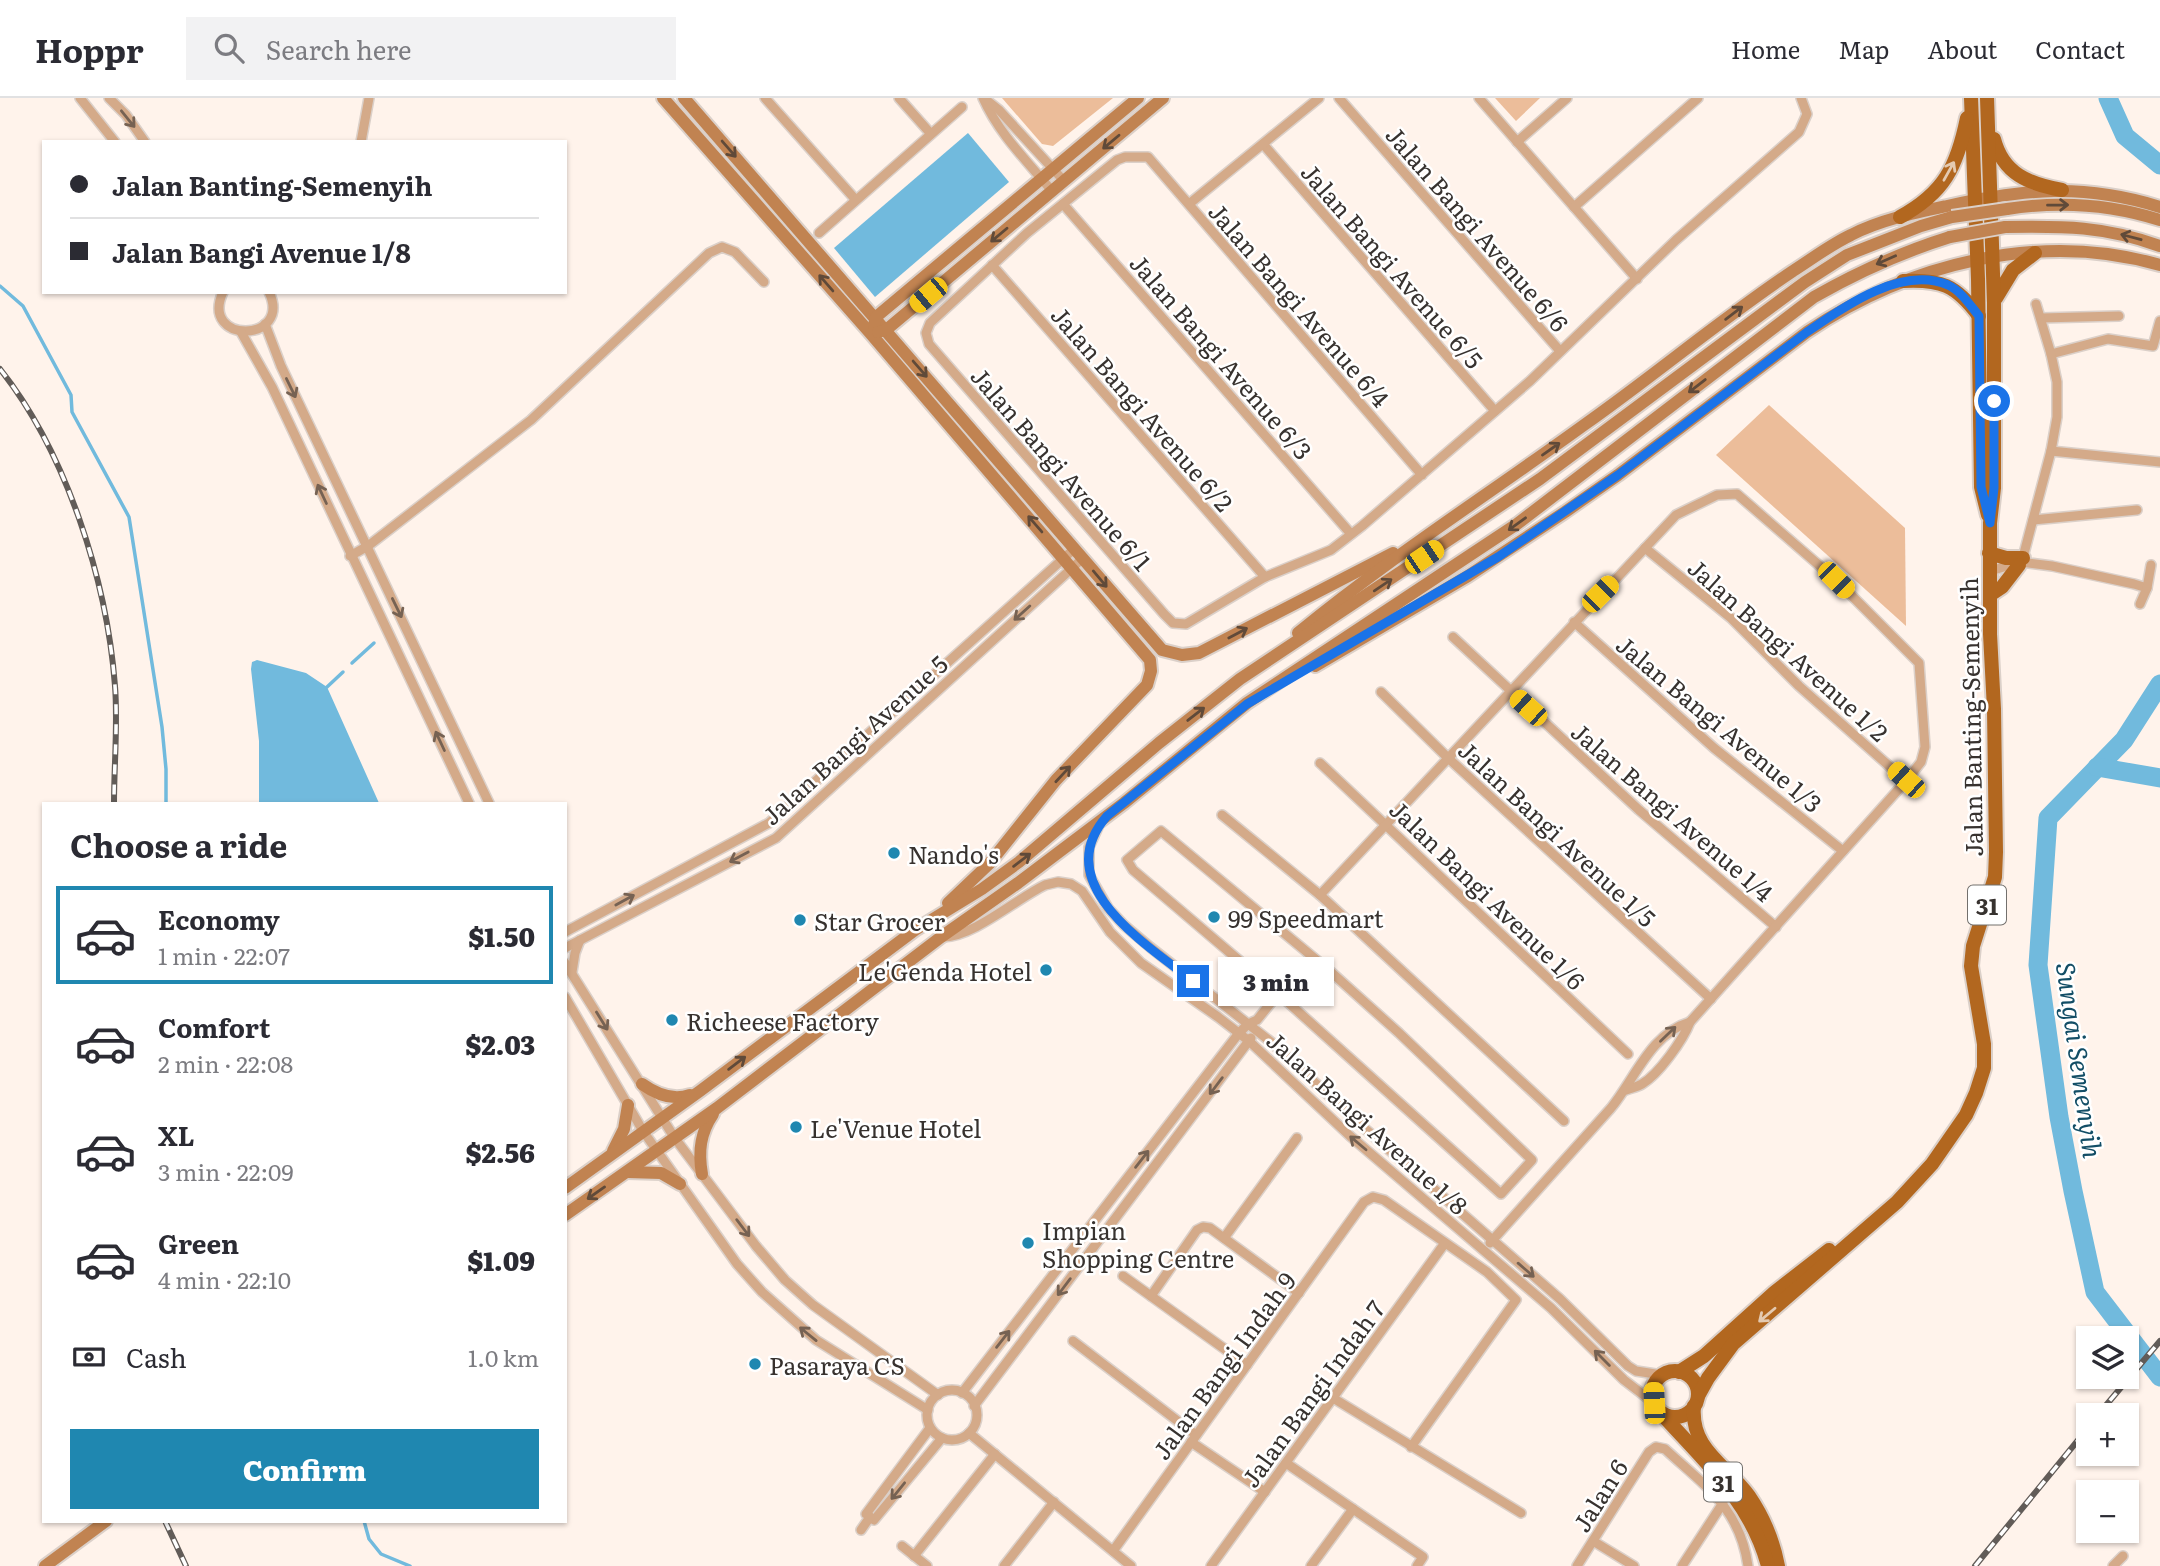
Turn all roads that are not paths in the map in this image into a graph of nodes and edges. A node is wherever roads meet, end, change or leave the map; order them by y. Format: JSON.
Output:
{"nodes":[{"id":1,"x":80,"y":98,"type":"edge"},
{"id":2,"x":109,"y":98,"type":"edge"},
{"id":3,"x":369,"y":98,"type":"edge"},
{"id":4,"x":663,"y":98,"type":"edge"},
{"id":5,"x":684,"y":98,"type":"edge"},
{"id":6,"x":765,"y":98,"type":"edge"},
{"id":7,"x":899,"y":98,"type":"edge"},
{"id":8,"x":984,"y":98,"type":"edge"},
{"id":9,"x":1138,"y":98,"type":"edge"},
{"id":10,"x":1163,"y":98,"type":"edge"},
{"id":11,"x":1320,"y":98,"type":"edge"},
{"id":12,"x":1339,"y":98,"type":"edge"},
{"id":13,"x":1479,"y":98,"type":"edge"},
{"id":14,"x":1567,"y":98,"type":"edge"},
{"id":15,"x":1698,"y":98,"type":"edge"},
{"id":16,"x":1801,"y":98,"type":"edge"},
{"id":17,"x":1969,"y":98,"type":"edge"},
{"id":18,"x":1987,"y":104,"type":"edge"},
{"id":19,"x":962,"y":107,"type":"dead end"},
{"id":20,"x":931,"y":134,"type":"junction"},
{"id":21,"x":113,"y":140,"type":"edge"},
{"id":22,"x":144,"y":140,"type":"edge"},
{"id":23,"x":361,"y":140,"type":"edge"},
{"id":24,"x":1517,"y":142,"type":"junction"},
{"id":25,"x":1263,"y":144,"type":"junction"},
{"id":26,"x":1053,"y":169,"type":"junction"},
{"id":27,"x":1041,"y":179,"type":"junction"},
{"id":28,"x":1064,"y":181,"type":"junction"},
{"id":29,"x":2062,"y":190,"type":"junction"},
{"id":30,"x":1052,"y":191,"type":"junction"},
{"id":31,"x":1992,"y":197,"type":"junction"},
{"id":32,"x":855,"y":199,"type":"junction"},
{"id":33,"x":1976,"y":200,"type":"junction"},
{"id":34,"x":1063,"y":204,"type":"junction"},
{"id":35,"x":1189,"y":204,"type":"junction"},
{"id":36,"x":1574,"y":207,"type":"junction"},
{"id":37,"x":2160,"y":207,"type":"edge"},
{"id":38,"x":1900,"y":217,"type":"junction"},
{"id":39,"x":2160,"y":220,"type":"edge"},
{"id":40,"x":819,"y":233,"type":"dead end"},
{"id":41,"x":2160,"y":246,"type":"edge"},
{"id":42,"x":2035,"y":253,"type":"junction"},
{"id":43,"x":1993,"y":257,"type":"junction"},
{"id":44,"x":1978,"y":258,"type":"junction"},
{"id":45,"x":992,"y":265,"type":"junction"},
{"id":46,"x":2160,"y":265,"type":"edge"},
{"id":47,"x":1637,"y":279,"type":"junction"},
{"id":48,"x":1903,"y":281,"type":"junction"},
{"id":49,"x":764,"y":282,"type":"dead end"},
{"id":50,"x":219,"y":294,"type":"edge"},
{"id":51,"x":269,"y":294,"type":"edge"},
{"id":52,"x":1994,"y":303,"type":"junction"},
{"id":53,"x":2036,"y":304,"type":"dead end"},
{"id":54,"x":1979,"y":316,"type":"junction"},
{"id":55,"x":2119,"y":316,"type":"dead end"},
{"id":56,"x":876,"y":317,"type":"junction"},
{"id":57,"x":2041,"y":318,"type":"junction"},
{"id":58,"x":2160,"y":321,"type":"edge"},
{"id":59,"x":265,"y":324,"type":"junction"},
{"id":60,"x":886,"y":330,"type":"junction"},
{"id":61,"x":241,"y":332,"type":"junction"},
{"id":62,"x":871,"y":334,"type":"junction"},
{"id":63,"x":1560,"y":351,"type":"junction"},
{"id":64,"x":2052,"y":354,"type":"junction"},
{"id":65,"x":1495,"y":411,"type":"junction"},
{"id":66,"x":2051,"y":451,"type":"junction"},
{"id":67,"x":2160,"y":462,"type":"edge"},
{"id":68,"x":1422,"y":475,"type":"junction"},
{"id":69,"x":2137,"y":510,"type":"dead end"},
{"id":70,"x":2033,"y":520,"type":"junction"},
{"id":71,"x":1990,"y":523,"type":"junction"},
{"id":72,"x":1439,"y":527,"type":"junction"},
{"id":73,"x":1352,"y":534,"type":"junction"},
{"id":74,"x":368,"y":546,"type":"junction"},
{"id":75,"x":1645,"y":548,"type":"junction"},
{"id":76,"x":1990,"y":553,"type":"junction"},
{"id":77,"x":350,"y":556,"type":"junction"},
{"id":78,"x":1073,"y":558,"type":"junction"},
{"id":79,"x":2021,"y":562,"type":"junction"},
{"id":80,"x":2151,"y":565,"type":"dead end"},
{"id":81,"x":1990,"y":570,"type":"junction"},
{"id":82,"x":1265,"y":577,"type":"junction"},
{"id":83,"x":2147,"y":588,"type":"junction"},
{"id":84,"x":1990,"y":595,"type":"junction"},
{"id":85,"x":2140,"y":604,"type":"dead end"},
{"id":86,"x":1574,"y":622,"type":"junction"},
{"id":87,"x":1453,"y":637,"type":"dead end"},
{"id":88,"x":1240,"y":679,"type":"junction"},
{"id":89,"x":1509,"y":691,"type":"junction"},
{"id":90,"x":1381,"y":692,"type":"dead end"},
{"id":91,"x":1247,"y":704,"type":"junction"},
{"id":92,"x":1447,"y":757,"type":"junction"},
{"id":93,"x":1320,"y":763,"type":"dead end"},
{"id":94,"x":1906,"y":780,"type":"junction"},
{"id":95,"x":468,"y":802,"type":"edge"},
{"id":96,"x":489,"y":802,"type":"edge"},
{"id":97,"x":1222,"y":815,"type":"dead end"},
{"id":98,"x":1107,"y":816,"type":"junction"},
{"id":99,"x":1386,"y":823,"type":"junction"},
{"id":100,"x":1843,"y":851,"type":"junction"},
{"id":101,"x":1320,"y":895,"type":"junction"},
{"id":102,"x":1776,"y":927,"type":"junction"},
{"id":103,"x":567,"y":930,"type":"edge"},
{"id":104,"x":915,"y":930,"type":"junction"},
{"id":105,"x":942,"y":937,"type":"junction"},
{"id":106,"x":580,"y":940,"type":"junction"},
{"id":107,"x":567,"y":947,"type":"edge"},
{"id":108,"x":567,"y":967,"type":"edge"},
{"id":109,"x":572,"y":974,"type":"junction"},
{"id":110,"x":1278,"y":995,"type":"junction"},
{"id":111,"x":1711,"y":999,"type":"junction"},
{"id":112,"x":567,"y":1000,"type":"edge"},
{"id":113,"x":1253,"y":1022,"type":"junction"},
{"id":114,"x":1690,"y":1022,"type":"junction"},
{"id":115,"x":1256,"y":1031,"type":"junction"},
{"id":116,"x":1239,"y":1033,"type":"junction"},
{"id":117,"x":1249,"y":1041,"type":"junction"},
{"id":118,"x":1628,"y":1054,"type":"dead end"},
{"id":119,"x":642,"y":1084,"type":"junction"},
{"id":120,"x":1626,"y":1090,"type":"junction"},
{"id":121,"x":700,"y":1091,"type":"junction"},
{"id":122,"x":628,"y":1105,"type":"junction"},
{"id":123,"x":717,"y":1108,"type":"junction"},
{"id":124,"x":662,"y":1118,"type":"junction"},
{"id":125,"x":1564,"y":1121,"type":"dead end"},
{"id":126,"x":643,"y":1131,"type":"junction"},
{"id":127,"x":674,"y":1137,"type":"junction"},
{"id":128,"x":1297,"y":1138,"type":"dead end"},
{"id":129,"x":656,"y":1151,"type":"junction"},
{"id":130,"x":609,"y":1157,"type":"junction"},
{"id":131,"x":627,"y":1172,"type":"junction"},
{"id":132,"x":702,"y":1174,"type":"junction"},
{"id":133,"x":680,"y":1184,"type":"junction"},
{"id":134,"x":567,"y":1187,"type":"edge"},
{"id":135,"x":567,"y":1214,"type":"edge"},
{"id":136,"x":1855,"y":1237,"type":"junction"},
{"id":137,"x":1224,"y":1238,"type":"junction"},
{"id":138,"x":1492,"y":1240,"type":"junction"},
{"id":139,"x":1445,"y":1243,"type":"junction"},
{"id":140,"x":1484,"y":1249,"type":"junction"},
{"id":141,"x":1123,"y":1276,"type":"dead end"},
{"id":142,"x":1298,"y":1293,"type":"junction"},
{"id":143,"x":1151,"y":1296,"type":"junction"},
{"id":144,"x":1073,"y":1341,"type":"dead end"},
{"id":145,"x":1247,"y":1365,"type":"junction"},
{"id":146,"x":1679,"y":1372,"type":"junction"},
{"id":147,"x":1662,"y":1376,"type":"junction"},
{"id":148,"x":962,"y":1393,"type":"junction"},
{"id":149,"x":938,"y":1395,"type":"junction"},
{"id":150,"x":1333,"y":1398,"type":"junction"},
{"id":151,"x":1696,"y":1401,"type":"junction"},
{"id":152,"x":974,"y":1406,"type":"junction"},
{"id":153,"x":1656,"y":1407,"type":"junction"},
{"id":154,"x":928,"y":1410,"type":"junction"},
{"id":155,"x":930,"y":1428,"type":"junction"},
{"id":156,"x":969,"y":1433,"type":"junction"},
{"id":157,"x":942,"y":1438,"type":"junction"},
{"id":158,"x":1194,"y":1439,"type":"junction"},
{"id":159,"x":1411,"y":1447,"type":"junction"},
{"id":160,"x":995,"y":1454,"type":"junction"},
{"id":161,"x":1286,"y":1463,"type":"junction"},
{"id":162,"x":1265,"y":1492,"type":"junction"},
{"id":163,"x":1054,"y":1502,"type":"junction"},
{"id":164,"x":1723,"y":1503,"type":"junction"},
{"id":165,"x":1353,"y":1509,"type":"junction"},
{"id":166,"x":1521,"y":1513,"type":"dead end"},
{"id":167,"x":870,"y":1517,"type":"junction"},
{"id":168,"x":103,"y":1523,"type":"edge"},
{"id":169,"x":861,"y":1530,"type":"dead end"},
{"id":170,"x":1593,"y":1541,"type":"junction"},
{"id":171,"x":902,"y":1546,"type":"dead end"},
{"id":172,"x":1113,"y":1551,"type":"junction"},
{"id":173,"x":914,"y":1556,"type":"junction"},
{"id":174,"x":2123,"y":1556,"type":"dead end"},
{"id":175,"x":45,"y":1566,"type":"edge"},
{"id":176,"x":927,"y":1566,"type":"edge"},
{"id":177,"x":1004,"y":1566,"type":"edge"},
{"id":178,"x":1130,"y":1566,"type":"edge"},
{"id":179,"x":1210,"y":1566,"type":"edge"},
{"id":180,"x":1311,"y":1566,"type":"edge"},
{"id":181,"x":1417,"y":1566,"type":"edge"},
{"id":182,"x":1577,"y":1566,"type":"edge"},
{"id":183,"x":1634,"y":1566,"type":"edge"},
{"id":184,"x":1682,"y":1566,"type":"edge"},
{"id":185,"x":1748,"y":1566,"type":"edge"},
{"id":186,"x":1769,"y":1566,"type":"edge"},
{"id":187,"x":1778,"y":1566,"type":"edge"},
{"id":188,"x":2113,"y":1566,"type":"edge"}],
"edges":[{"from":1,"to":21,"type":"street"},
{"from":2,"to":22,"type":"street","one_way":true},
{"from":3,"to":23,"type":"street"},
{"from":62,"to":4,"type":"main road","one_way":true},
{"from":5,"to":56,"type":"main road","one_way":true},
{"from":6,"to":32,"type":"street"},
{"from":7,"to":20,"type":"street"},
{"from":8,"to":26,"type":"street"},
{"from":8,"to":27,"type":"street"},
{"from":9,"to":26,"type":"main road"},
{"from":10,"to":28,"type":"main road","one_way":true},
{"from":11,"to":25,"type":"street"},
{"from":12,"to":63,"type":"street","name":"Jalan Bangi Avenue 6/6"},
{"from":13,"to":24,"type":"street"},
{"from":14,"to":24,"type":"street"},
{"from":15,"to":36,"type":"street"},
{"from":16,"to":47,"type":"street"},
{"from":17,"to":33,"type":"main road","number":"31"},
{"from":38,"to":17,"type":"main road","one_way":true},
{"from":18,"to":29,"type":"main road"},
{"from":18,"to":31,"type":"main road","name":"Jalan Banting-Semenyih","number":"31"},
{"from":19,"to":20,"type":"street"},
{"from":20,"to":32,"type":"street"},
{"from":24,"to":36,"type":"street"},
{"from":25,"to":35,"type":"street"},
{"from":25,"to":65,"type":"street","name":"Jalan Bangi Avenue 6/5"},
{"from":26,"to":27,"type":"main road"},
{"from":26,"to":28,"type":"street"},
{"from":27,"to":30,"type":"street"},
{"from":27,"to":56,"type":"main road"},
{"from":28,"to":30,"type":"main road"},
{"from":29,"to":31,"type":"main road"},
{"from":29,"to":37,"type":"main road"},
{"from":30,"to":60,"type":"main road","one_way":true},
{"from":31,"to":33,"type":"main road"},
{"from":31,"to":43,"type":"main road","name":"Jalan Banting-Semenyih","number":"31"},
{"from":32,"to":40,"type":"street"},
{"from":33,"to":38,"type":"main road"},
{"from":33,"to":44,"type":"main road","number":"31"},
{"from":34,"to":35,"type":"street","name":"Jalan Bangi Avenue 6/4"},
{"from":34,"to":45,"type":"street"},
{"from":34,"to":73,"type":"street","name":"Jalan Bangi Avenue 6/3"},
{"from":35,"to":68,"type":"street","name":"Jalan Bangi Avenue 6/4"},
{"from":36,"to":47,"type":"street"},
{"from":72,"to":38,"type":"main road","one_way":true},
{"from":88,"to":39,"type":"main road","one_way":true,"bridge":true},
{"from":41,"to":91,"type":"main road","one_way":true,"bridge":true},
{"from":42,"to":43,"type":"main road"},
{"from":42,"to":46,"type":"main road"},
{"from":42,"to":52,"type":"main road"},
{"from":43,"to":44,"type":"main road"},
{"from":43,"to":52,"type":"main road","name":"Jalan Banting-Semenyih","number":"31"},
{"from":44,"to":48,"type":"main road"},
{"from":44,"to":54,"type":"main road","number":"31"},
{"from":45,"to":82,"type":"street","name":"Jalan Bangi Avenue 6/2"},
{"from":45,"to":82,"type":"street","name":"Jalan Bangi Avenue 6/1"},
{"from":47,"to":63,"type":"street"},
{"from":48,"to":54,"type":"main road"},
{"from":48,"to":91,"type":"main road"},
{"from":49,"to":74,"type":"street"},
{"from":50,"to":61,"type":"street"},
{"from":51,"to":59,"type":"street"},
{"from":52,"to":71,"type":"main road","name":"Jalan Banting-Semenyih","number":"31"},
{"from":53,"to":57,"type":"street"},
{"from":54,"to":71,"type":"main road","name":"Jalan Banting-Semenyih","number":"31"},
{"from":55,"to":57,"type":"street"},
{"from":56,"to":60,"type":"main road"},
{"from":56,"to":62,"type":"main road"},
{"from":57,"to":64,"type":"street"},
{"from":58,"to":64,"type":"street"},
{"from":59,"to":61,"type":"street"},
{"from":59,"to":74,"type":"street","one_way":true},
{"from":60,"to":62,"type":"main road"},
{"from":60,"to":78,"type":"main road","one_way":true},
{"from":77,"to":61,"type":"street","one_way":true},
{"from":78,"to":62,"type":"main road","one_way":true},
{"from":63,"to":65,"type":"street"},
{"from":64,"to":66,"type":"street"},
{"from":65,"to":68,"type":"street"},
{"from":66,"to":67,"type":"street"},
{"from":66,"to":70,"type":"street"},
{"from":68,"to":73,"type":"street"},
{"from":69,"to":70,"type":"street"},
{"from":70,"to":79,"type":"street"},
{"from":71,"to":76,"type":"main road","name":"Jalan Banting-Semenyih","number":"31"},
{"from":78,"to":72,"type":"main road","one_way":true},
{"from":72,"to":88,"type":"main road"},
{"from":73,"to":82,"type":"street"},
{"from":74,"to":77,"type":"street"},
{"from":74,"to":96,"type":"street","one_way":true},
{"from":75,"to":86,"type":"street"},
{"from":75,"to":94,"type":"street","name":"Jalan Bangi Avenue 1/2"},
{"from":75,"to":94,"type":"street"},
{"from":76,"to":79,"type":"main road"},
{"from":76,"to":81,"type":"main road","name":"Jalan Banting-Semenyih","number":"31"},
{"from":95,"to":77,"type":"street","one_way":true},
{"from":103,"to":78,"type":"street","name":"Jalan Bangi Avenue 5","one_way":true},
{"from":104,"to":78,"type":"main road","one_way":true},
{"from":78,"to":106,"type":"street","name":"Jalan Bangi Avenue 5","one_way":true},
{"from":79,"to":81,"type":"street"},
{"from":79,"to":83,"type":"street"},
{"from":79,"to":84,"type":"main road"},
{"from":80,"to":83,"type":"street"},
{"from":81,"to":84,"type":"main road","name":"Jalan Banting-Semenyih","number":"31"},
{"from":83,"to":85,"type":"street"},
{"from":84,"to":136,"type":"main road","name":"Jalan Banting-Semenyih","number":"31"},
{"from":86,"to":89,"type":"street"},
{"from":86,"to":100,"type":"street","name":"Jalan Bangi Avenue 1/3"},
{"from":87,"to":89,"type":"street","name":"Jalan Bangi Avenue 1/4"},
{"from":104,"to":88,"type":"main road","one_way":true},
{"from":89,"to":92,"type":"street"},
{"from":89,"to":102,"type":"street","name":"Jalan Bangi Avenue 1/4"},
{"from":90,"to":92,"type":"street","name":"Jalan Bangi Avenue 1/5"},
{"from":91,"to":98,"type":"main road"},
{"from":92,"to":99,"type":"street"},
{"from":92,"to":111,"type":"street","name":"Jalan Bangi Avenue 1/5"},
{"from":93,"to":99,"type":"street","name":"Jalan Bangi Avenue 1/6"},
{"from":94,"to":100,"type":"street"},
{"from":97,"to":101,"type":"street"},
{"from":98,"to":105,"type":"main road"},
{"from":98,"to":113,"type":"street","name":"Jalan Bangi Avenue 1/8"},
{"from":99,"to":101,"type":"street"},
{"from":99,"to":118,"type":"street","name":"Jalan Bangi Avenue 1/6"},
{"from":100,"to":102,"type":"street"},
{"from":101,"to":125,"type":"street"},
{"from":102,"to":111,"type":"street"},
{"from":121,"to":104,"type":"main road","one_way":true},
{"from":105,"to":116,"type":"street","name":"Jalan Bangi Avenue 1/8"},
{"from":105,"to":123,"type":"main road"},
{"from":106,"to":107,"type":"street","name":"Jalan Bangi Avenue 5"},
{"from":106,"to":109,"type":"street"},
{"from":108,"to":109,"type":"street"},
{"from":109,"to":119,"type":"street","one_way":true},
{"from":110,"to":110,"type":"street","name":"Jalan Bangi Avenue 1/8"},
{"from":110,"to":113,"type":"street"},
{"from":111,"to":114,"type":"street"},
{"from":112,"to":122,"type":"street"},
{"from":113,"to":115,"type":"street","name":"Jalan Bangi Avenue 1/8"},
{"from":113,"to":116,"type":"street"},
{"from":114,"to":120,"type":"street"},
{"from":120,"to":114,"type":"street","one_way":true},
{"from":115,"to":117,"type":"street"},
{"from":115,"to":138,"type":"street","name":"Jalan Bangi Avenue 1/8"},
{"from":116,"to":117,"type":"street","name":"Jalan Bangi Avenue 1/8"},
{"from":148,"to":116,"type":"street","one_way":true},
{"from":140,"to":117,"type":"street","name":"Jalan Bangi Avenue 1/8","one_way":true},
{"from":117,"to":152,"type":"street","one_way":true},
{"from":119,"to":121,"type":"main road"},
{"from":119,"to":124,"type":"street"},
{"from":120,"to":138,"type":"street"},
{"from":121,"to":124,"type":"main road"},
{"from":122,"to":126,"type":"street"},
{"from":122,"to":130,"type":"main road"},
{"from":123,"to":127,"type":"main road"},
{"from":123,"to":132,"type":"main road"},
{"from":124,"to":126,"type":"main road"},
{"from":124,"to":127,"type":"street"},
{"from":126,"to":129,"type":"street"},
{"from":126,"to":130,"type":"main road"},
{"from":127,"to":129,"type":"main road"},
{"from":127,"to":132,"type":"street"},
{"from":128,"to":137,"type":"street"},
{"from":129,"to":131,"type":"main road"},
{"from":129,"to":133,"type":"street"},
{"from":130,"to":134,"type":"main road"},
{"from":131,"to":133,"type":"main road"},
{"from":131,"to":135,"type":"main road","one_way":true},
{"from":132,"to":149,"type":"street","one_way":true},
{"from":154,"to":133,"type":"street","one_way":true},
{"from":136,"to":146,"type":"main road","name":"Jalan Banting-Semenyih","number":"31"},
{"from":136,"to":151,"type":"main road","name":"Jalan Banting-Semenyih","number":"31","one_way":true},
{"from":137,"to":142,"type":"street"},
{"from":137,"to":143,"type":"street"},
{"from":138,"to":140,"type":"street"},
{"from":138,"to":147,"type":"street","name":"Jalan Bangi Avenue 1/8","one_way":true},
{"from":139,"to":142,"type":"street","name":"Jalan Bangi Indah 9"},
{"from":139,"to":150,"type":"street","name":"Jalan Bangi Indah 7"},
{"from":139,"to":159,"type":"street"},
{"from":153,"to":140,"type":"street","name":"Jalan Bangi Avenue 1/8","one_way":true},
{"from":141,"to":143,"type":"street"},
{"from":142,"to":145,"type":"street","name":"Jalan Bangi Indah 9"},
{"from":143,"to":145,"type":"street"},
{"from":144,"to":158,"type":"street"},
{"from":145,"to":158,"type":"street","name":"Jalan Bangi Indah 9"},
{"from":146,"to":147,"type":"main road"},
{"from":146,"to":151,"type":"main road"},
{"from":147,"to":153,"type":"main road"},
{"from":148,"to":149,"type":"street"},
{"from":148,"to":152,"type":"street"},
{"from":149,"to":154,"type":"street"},
{"from":150,"to":159,"type":"street"},
{"from":150,"to":161,"type":"street","name":"Jalan Bangi Indah 7"},
{"from":151,"to":153,"type":"main road"},
{"from":151,"to":187,"type":"main road","number":"31"},
{"from":152,"to":156,"type":"street"},
{"from":153,"to":186,"type":"main road","number":"31"},
{"from":154,"to":155,"type":"street"},
{"from":155,"to":157,"type":"street"},
{"from":155,"to":167,"type":"street"},
{"from":156,"to":157,"type":"street"},
{"from":156,"to":160,"type":"street"},
{"from":157,"to":167,"type":"street","one_way":true},
{"from":158,"to":162,"type":"street"},
{"from":158,"to":172,"type":"street","name":"Jalan Bangi Indah 9"},
{"from":159,"to":166,"type":"street"},
{"from":160,"to":163,"type":"street"},
{"from":160,"to":173,"type":"street"},
{"from":161,"to":162,"type":"street","name":"Jalan Bangi Indah 7"},
{"from":161,"to":165,"type":"street"},
{"from":162,"to":179,"type":"street","name":"Jalan Bangi Indah 7"},
{"from":163,"to":172,"type":"street"},
{"from":163,"to":177,"type":"street"},
{"from":164,"to":170,"type":"street","name":"Jalan 6"},
{"from":164,"to":184,"type":"street"},
{"from":164,"to":185,"type":"street"},
{"from":165,"to":180,"type":"street"},
{"from":165,"to":181,"type":"street"},
{"from":167,"to":169,"type":"street"},
{"from":168,"to":175,"type":"main road"},
{"from":170,"to":182,"type":"street","name":"Jalan 6"},
{"from":170,"to":183,"type":"street"},
{"from":171,"to":173,"type":"street"},
{"from":172,"to":178,"type":"street"},
{"from":173,"to":176,"type":"street"},
{"from":174,"to":188,"type":"street"}]}
